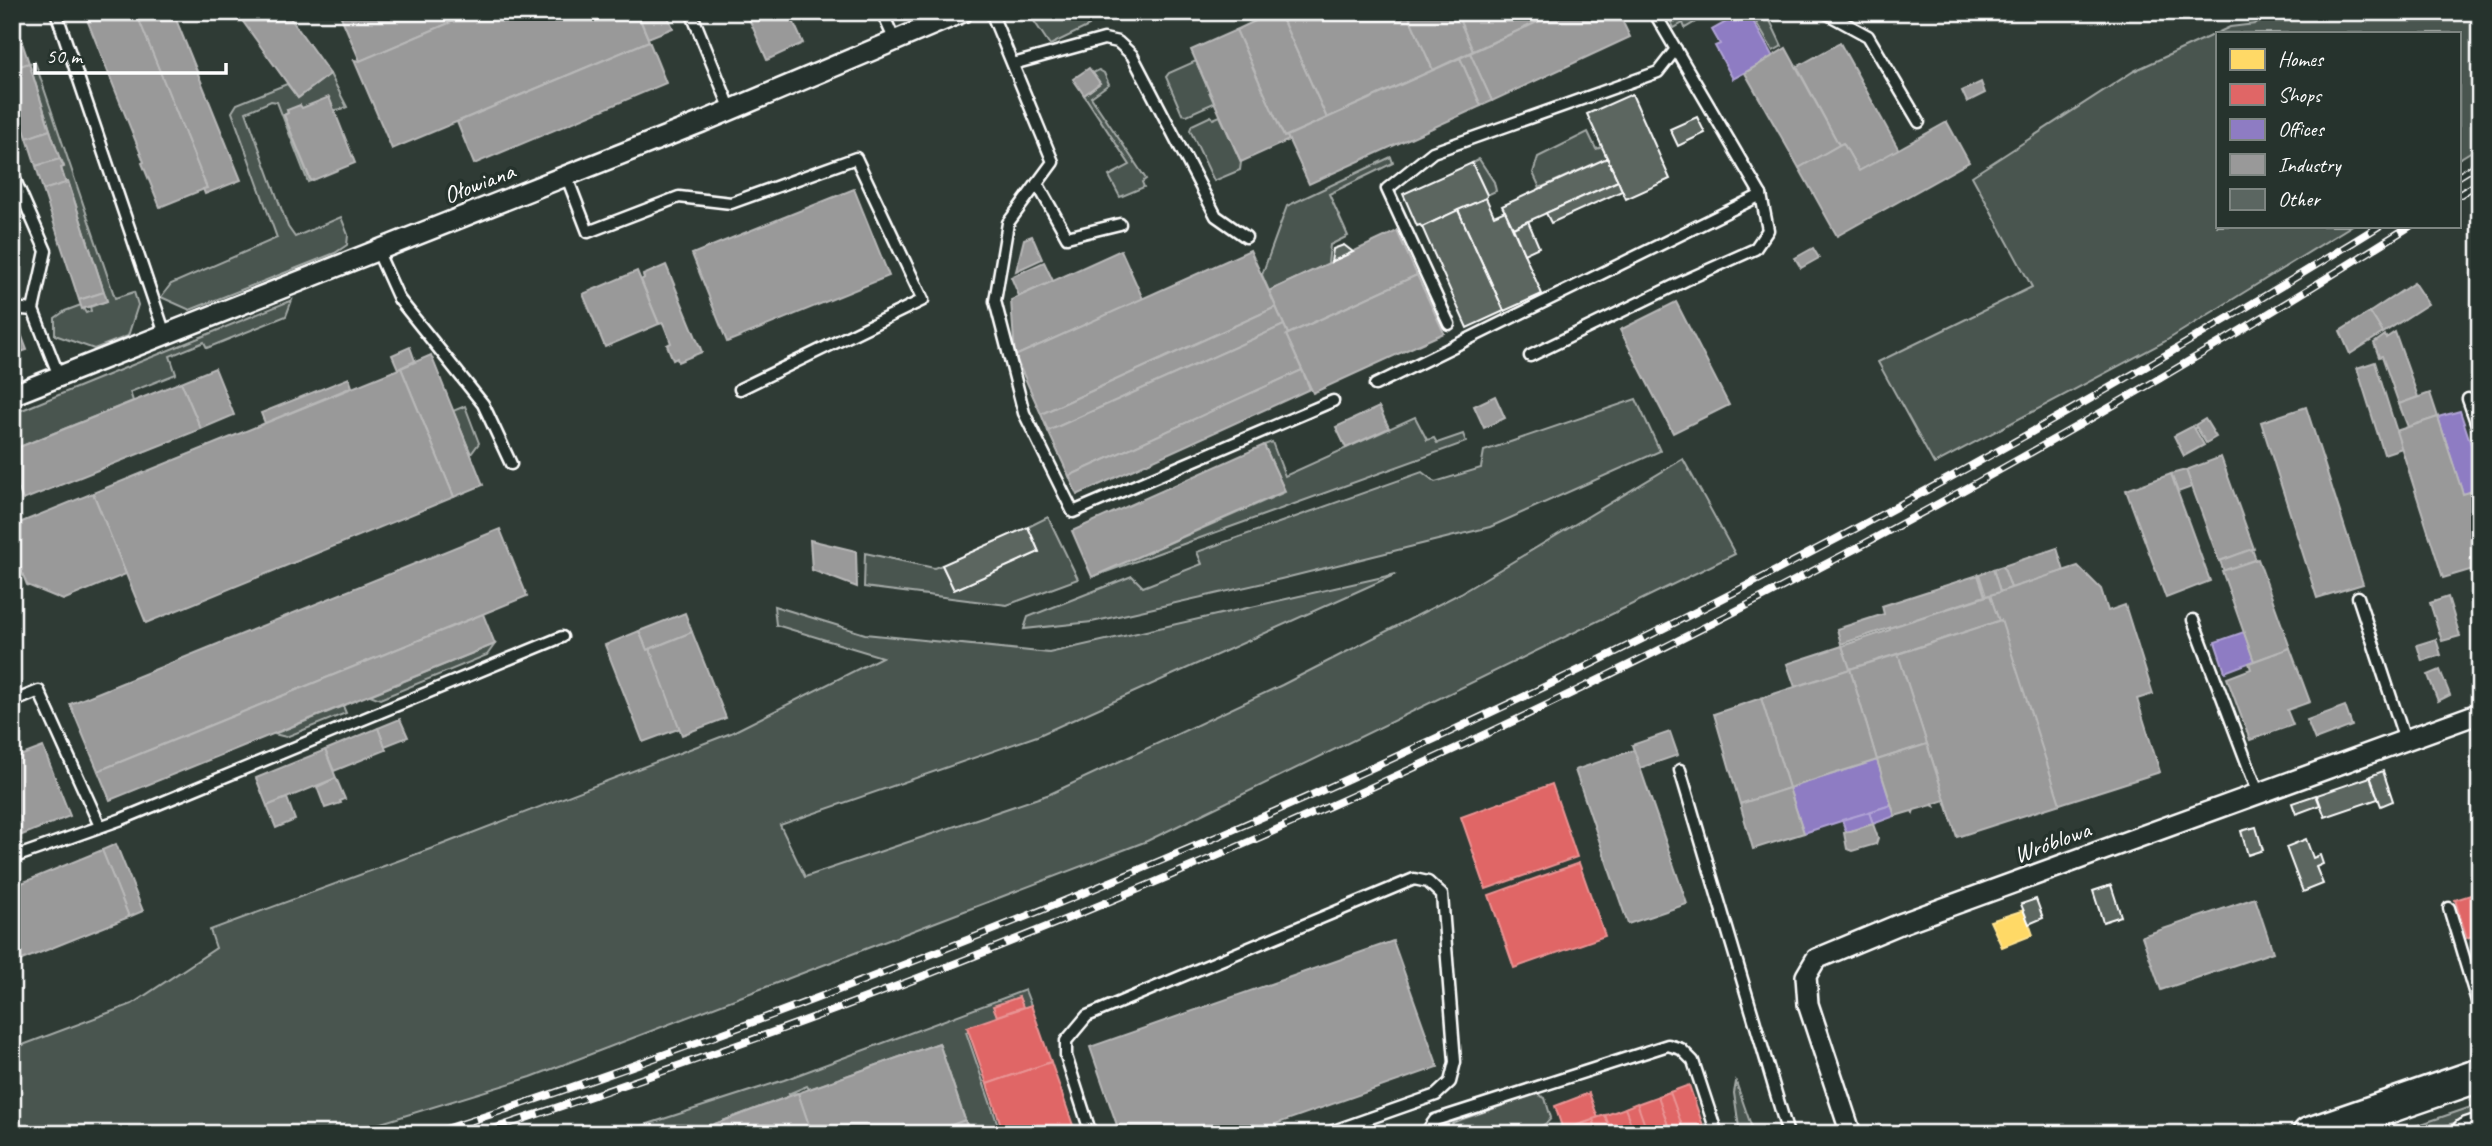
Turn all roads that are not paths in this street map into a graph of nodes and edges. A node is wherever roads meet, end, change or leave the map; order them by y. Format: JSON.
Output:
{"nodes":[{"id":1,"x":56,"y":12,"type":"edge"},
{"id":2,"x":691,"y":12,"type":"edge"},
{"id":3,"x":882,"y":12,"type":"edge"},
{"id":4,"x":962,"y":12,"type":"edge"},
{"id":5,"x":991,"y":12,"type":"edge"},
{"id":6,"x":1654,"y":12,"type":"edge"},
{"id":7,"x":1824,"y":12,"type":"edge"},
{"id":8,"x":895,"y":41,"type":"junction"},
{"id":9,"x":1676,"y":49,"type":"junction"},
{"id":10,"x":1013,"y":64,"type":"junction"},
{"id":11,"x":731,"y":110,"type":"junction"},
{"id":12,"x":1919,"y":122,"type":"dead end"},
{"id":13,"x":12,"y":173,"type":"edge"},
{"id":14,"x":566,"y":175,"type":"junction"},
{"id":15,"x":1037,"y":183,"type":"junction"},
{"id":16,"x":1760,"y":195,"type":"junction"},
{"id":17,"x":1121,"y":224,"type":"dead end"},
{"id":18,"x":1246,"y":237,"type":"dead end"},
{"id":19,"x":377,"y":250,"type":"junction"},
{"id":20,"x":12,"y":308,"type":"edge"},
{"id":21,"x":33,"y":310,"type":"junction"},
{"id":22,"x":1449,"y":324,"type":"dead end"},
{"id":23,"x":165,"y":334,"type":"junction"},
{"id":24,"x":1530,"y":356,"type":"dead end"},
{"id":25,"x":59,"y":376,"type":"junction"},
{"id":26,"x":1374,"y":386,"type":"dead end"},
{"id":27,"x":740,"y":389,"type":"dead end"},
{"id":28,"x":12,"y":395,"type":"edge"},
{"id":29,"x":2468,"y":399,"type":"dead end"},
{"id":30,"x":1333,"y":401,"type":"dead end"},
{"id":31,"x":2480,"y":433,"type":"edge"},
{"id":32,"x":511,"y":464,"type":"dead end"},
{"id":33,"x":2358,"y":597,"type":"dead end"},
{"id":34,"x":2193,"y":620,"type":"dead end"},
{"id":35,"x":562,"y":637,"type":"dead end"},
{"id":36,"x":12,"y":702,"type":"edge"},
{"id":37,"x":2480,"y":713,"type":"edge"},
{"id":38,"x":2405,"y":740,"type":"junction"},
{"id":39,"x":1680,"y":770,"type":"dead end"},
{"id":40,"x":2258,"y":792,"type":"junction"},
{"id":41,"x":100,"y":827,"type":"junction"},
{"id":42,"x":12,"y":858,"type":"edge"},
{"id":43,"x":2449,"y":908,"type":"dead end"},
{"id":44,"x":2480,"y":1011,"type":"edge"},
{"id":45,"x":2480,"y":1075,"type":"edge"},
{"id":46,"x":2480,"y":1130,"type":"edge"},
{"id":47,"x":1091,"y":1134,"type":"edge"},
{"id":48,"x":1325,"y":1134,"type":"edge"},
{"id":49,"x":1425,"y":1134,"type":"edge"},
{"id":50,"x":1717,"y":1134,"type":"edge"},
{"id":51,"x":1788,"y":1134,"type":"edge"},
{"id":52,"x":1851,"y":1134,"type":"edge"},
{"id":53,"x":2309,"y":1134,"type":"edge"},
{"id":54,"x":2468,"y":1134,"type":"edge"}],
"edges":[{"from":1,"to":23,"type":"lane"},
{"from":2,"to":11,"type":"lane"},
{"from":3,"to":8,"type":"lane"},
{"from":4,"to":8,"type":"street","name":"Ołowiana"},
{"from":5,"to":10,"type":"lane"},
{"from":6,"to":9,"type":"lane"},
{"from":7,"to":12,"type":"lane"},
{"from":8,"to":11,"type":"street","name":"Ołowiana"},
{"from":9,"to":16,"type":"lane"},
{"from":9,"to":22,"type":"lane"},
{"from":10,"to":15,"type":"lane"},
{"from":10,"to":18,"type":"lane"},
{"from":11,"to":14,"type":"street","name":"Ołowiana"},
{"from":13,"to":21,"type":"lane"},
{"from":14,"to":19,"type":"street","name":"Ołowiana"},
{"from":14,"to":27,"type":"lane"},
{"from":15,"to":17,"type":"lane"},
{"from":15,"to":30,"type":"lane"},
{"from":16,"to":24,"type":"lane"},
{"from":16,"to":26,"type":"lane"},
{"from":19,"to":23,"type":"street","name":"Ołowiana"},
{"from":19,"to":32,"type":"lane"},
{"from":20,"to":21,"type":"lane"},
{"from":21,"to":25,"type":"lane"},
{"from":23,"to":25,"type":"street","name":"Ołowiana"},
{"from":25,"to":28,"type":"street","name":"Ołowiana"},
{"from":29,"to":31,"type":"lane"},
{"from":33,"to":38,"type":"lane"},
{"from":34,"to":40,"type":"lane"},
{"from":35,"to":41,"type":"lane"},
{"from":36,"to":41,"type":"lane"},
{"from":37,"to":38,"type":"street","name":"Wróblowa"},
{"from":38,"to":40,"type":"street","name":"Wróblowa"},
{"from":39,"to":51,"type":"lane"},
{"from":40,"to":52,"type":"street","name":"Wróblowa"},
{"from":41,"to":42,"type":"lane"},
{"from":43,"to":44,"type":"lane"},
{"from":45,"to":53,"type":"main road"},
{"from":46,"to":54,"type":"main road"},
{"from":47,"to":48,"type":"lane"},
{"from":49,"to":50,"type":"lane"}]}
